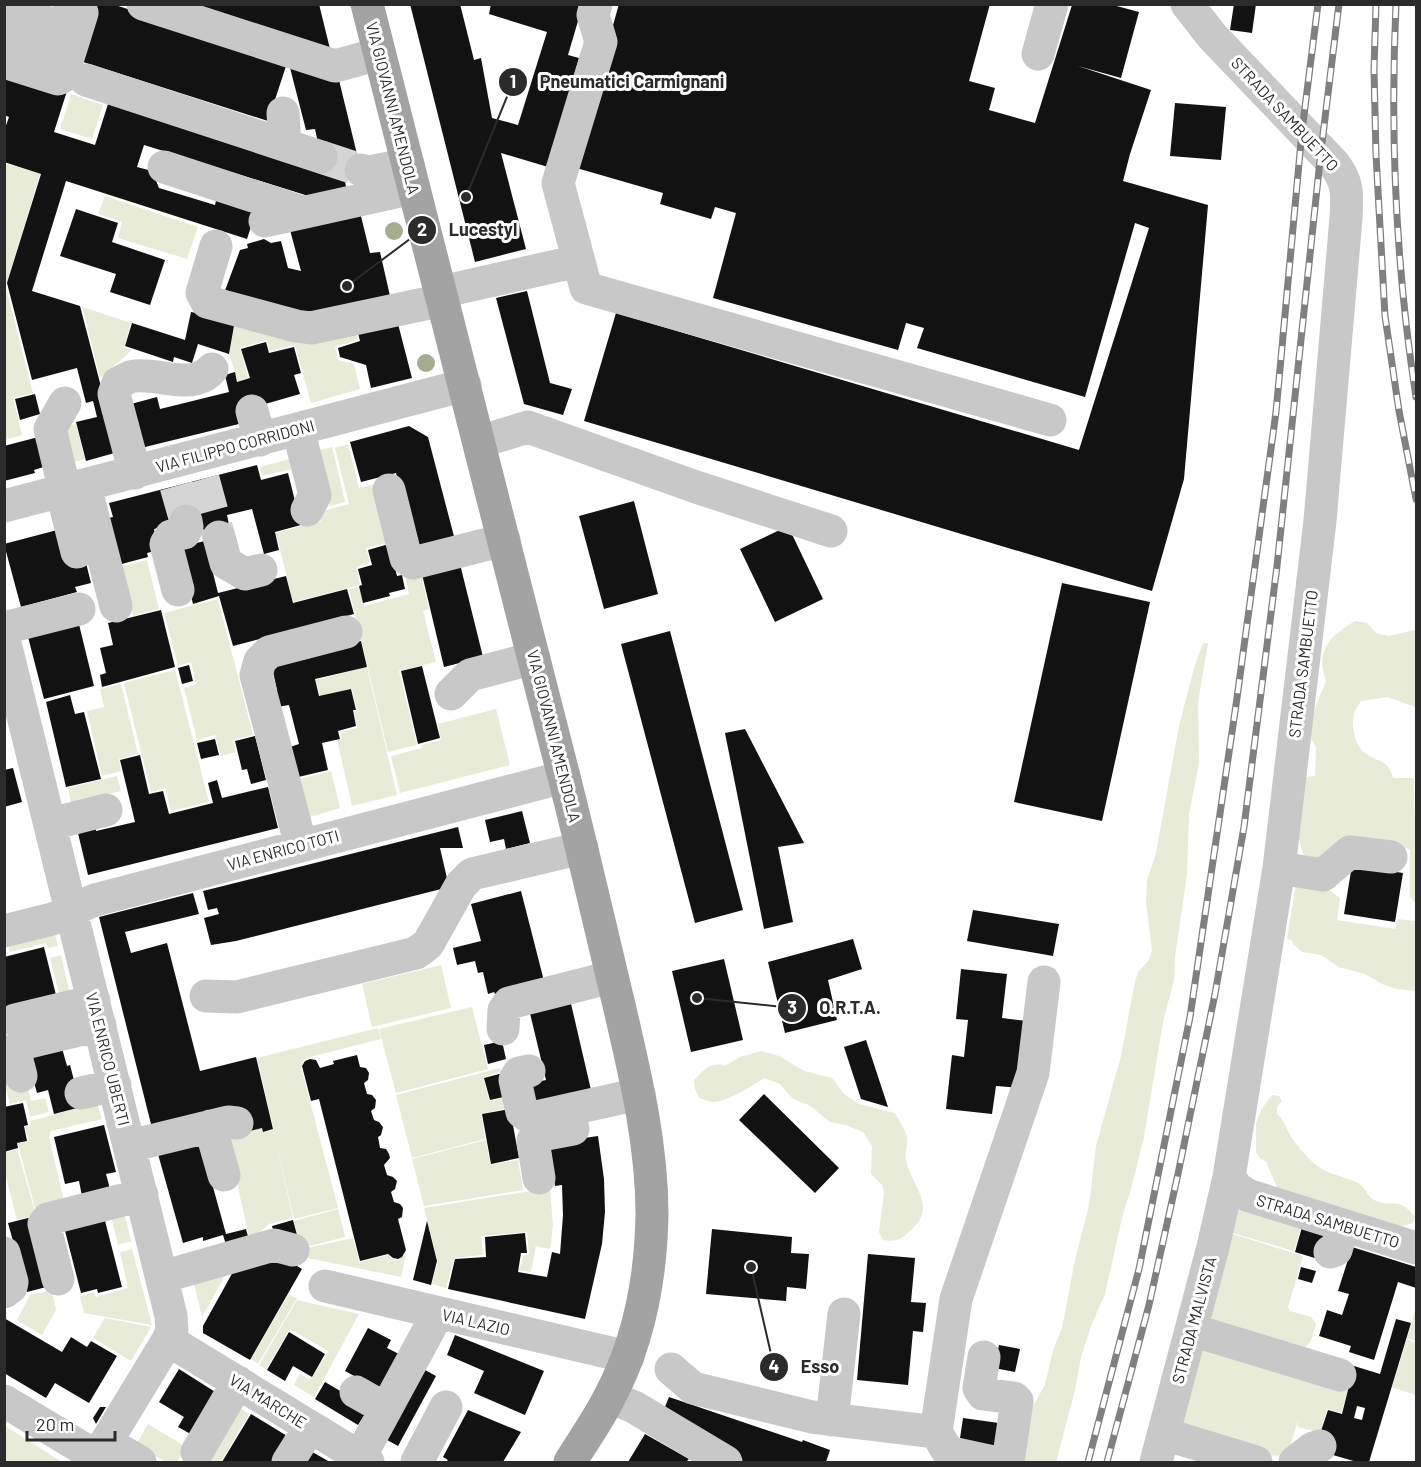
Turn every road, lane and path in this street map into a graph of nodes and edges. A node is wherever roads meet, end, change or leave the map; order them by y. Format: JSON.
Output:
{"nodes":[{"id":1,"x":143,"y":4,"type":"edge"},
{"id":2,"x":367,"y":4,"type":"edge"},
{"id":3,"x":596,"y":4,"type":"edge"},
{"id":4,"x":1052,"y":4,"type":"edge"},
{"id":5,"x":1188,"y":4,"type":"edge"},
{"id":6,"x":17,"y":35,"type":"edge"},
{"id":7,"x":75,"y":43,"type":"edge"},
{"id":8,"x":379,"y":54,"type":"junction"},
{"id":9,"x":1038,"y":54,"type":"dead end"},
{"id":10,"x":283,"y":113,"type":"dead end"},
{"id":11,"x":285,"y":145,"type":"junction"},
{"id":12,"x":321,"y":157,"type":"tunnel mouth"},
{"id":13,"x":164,"y":167,"type":"dead end"},
{"id":14,"x":361,"y":170,"type":"tunnel mouth"},
{"id":15,"x":411,"y":176,"type":"junction"},
{"id":16,"x":304,"y":212,"type":"junction"},
{"id":17,"x":265,"y":221,"type":"dead end"},
{"id":18,"x":216,"y":246,"type":"dead end"},
{"id":19,"x":578,"y":261,"type":"junction"},
{"id":20,"x":442,"y":296,"type":"junction"},
{"id":21,"x":212,"y":369,"type":"dead end"},
{"id":22,"x":465,"y":385,"type":"junction"},
{"id":23,"x":65,"y":403,"type":"dead end"},
{"id":24,"x":1050,"y":420,"type":"dead end"},
{"id":25,"x":298,"y":429,"type":"junction"},
{"id":26,"x":478,"y":442,"type":"junction"},
{"id":27,"x":135,"y":472,"type":"junction"},
{"id":28,"x":71,"y":489,"type":"junction"},
{"id":29,"x":389,"y":490,"type":"dead end"},
{"id":30,"x":4,"y":506,"type":"edge"},
{"id":31,"x":307,"y":510,"type":"dead end"},
{"id":32,"x":186,"y":521,"type":"dead end"},
{"id":33,"x":831,"y":531,"type":"dead end"},
{"id":34,"x":219,"y":537,"type":"tunnel mouth"},
{"id":35,"x":504,"y":540,"type":"junction"},
{"id":36,"x":77,"y":552,"type":"dead end"},
{"id":37,"x":261,"y":570,"type":"dead end"},
{"id":38,"x":178,"y":590,"type":"dead end"},
{"id":39,"x":116,"y":606,"type":"dead end"},
{"id":40,"x":79,"y":609,"type":"dead end"},
{"id":41,"x":346,"y":632,"type":"dead end"},
{"id":42,"x":5,"y":639,"type":"edge"},
{"id":43,"x":534,"y":658,"type":"junction"},
{"id":44,"x":451,"y":694,"type":"dead end"},
{"id":45,"x":13,"y":709,"type":"edge"},
{"id":46,"x":564,"y":777,"type":"junction"},
{"id":47,"x":106,"y":810,"type":"dead end"},
{"id":48,"x":51,"y":824,"type":"junction"},
{"id":49,"x":301,"y":846,"type":"junction"},
{"id":50,"x":582,"y":848,"type":"junction"},
{"id":51,"x":1391,"y":857,"type":"dead end"},
{"id":52,"x":1279,"y":868,"type":"junction"},
{"id":53,"x":70,"y":901,"type":"junction"},
{"id":54,"x":4,"y":908,"type":"edge"},
{"id":55,"x":4,"y":931,"type":"edge"},
{"id":56,"x":612,"y":977,"type":"junction"},
{"id":57,"x":1044,"y":982,"type":"dead end"},
{"id":58,"x":206,"y":996,"type":"dead end"},
{"id":59,"x":97,"y":1013,"type":"junction"},
{"id":60,"x":15,"y":1020,"type":"dead end"},
{"id":61,"x":503,"y":1029,"type":"dead end"},
{"id":62,"x":529,"y":1071,"type":"dead end"},
{"id":63,"x":21,"y":1076,"type":"dead end"},
{"id":64,"x":115,"y":1085,"type":"junction"},
{"id":65,"x":81,"y":1093,"type":"dead end"},
{"id":66,"x":641,"y":1105,"type":"junction"},
{"id":67,"x":129,"y":1174,"type":"junction"},
{"id":68,"x":224,"y":1175,"type":"dead end"},
{"id":69,"x":1229,"y":1177,"type":"junction"},
{"id":70,"x":539,"y":1178,"type":"dead end"},
{"id":71,"x":219,"y":1244,"type":"dead end"},
{"id":72,"x":275,"y":1245,"type":"dead end"},
{"id":73,"x":1416,"y":1248,"type":"edge"},
{"id":74,"x":4,"y":1253,"type":"edge"},
{"id":75,"x":160,"y":1268,"type":"junction"},
{"id":76,"x":58,"y":1279,"type":"dead end"},
{"id":77,"x":325,"y":1286,"type":"dead end"},
{"id":78,"x":4,"y":1292,"type":"edge"},
{"id":79,"x":438,"y":1313,"type":"junction"},
{"id":80,"x":844,"y":1314,"type":"dead end"},
{"id":81,"x":1192,"y":1330,"type":"junction"},
{"id":82,"x":168,"y":1340,"type":"junction"},
{"id":83,"x":628,"y":1357,"type":"junction"},
{"id":84,"x":984,"y":1357,"type":"dead end"},
{"id":85,"x":671,"y":1369,"type":"dead end"},
{"id":86,"x":1340,"y":1375,"type":"dead end"},
{"id":87,"x":238,"y":1382,"type":"junction"},
{"id":88,"x":356,"y":1392,"type":"dead end"},
{"id":89,"x":610,"y":1397,"type":"junction"},
{"id":90,"x":4,"y":1401,"type":"edge"},
{"id":91,"x":447,"y":1407,"type":"dead end"},
{"id":92,"x":386,"y":1408,"type":"junction"},
{"id":93,"x":832,"y":1420,"type":"junction"},
{"id":94,"x":310,"y":1427,"type":"junction"},
{"id":95,"x":936,"y":1432,"type":"junction"},
{"id":96,"x":1160,"y":1448,"type":"edge"},
{"id":97,"x":197,"y":1452,"type":"dead end"},
{"id":98,"x":99,"y":1454,"type":"edge"},
{"id":99,"x":364,"y":1460,"type":"edge"},
{"id":100,"x":140,"y":1462,"type":"edge"},
{"id":101,"x":288,"y":1462,"type":"edge"},
{"id":102,"x":417,"y":1462,"type":"edge"},
{"id":103,"x":570,"y":1462,"type":"edge"},
{"id":104,"x":726,"y":1462,"type":"edge"},
{"id":105,"x":994,"y":1462,"type":"edge"},
{"id":106,"x":1008,"y":1462,"type":"edge"},
{"id":107,"x":1256,"y":1462,"type":"edge"}],
"edges":[{"from":1,"to":8,"type":"street"},
{"from":2,"to":8,"type":"main road","name":"VIA GIOVANNI AMENDOLA"},
{"from":3,"to":19,"type":"street"},
{"from":4,"to":9,"type":"street"},
{"from":5,"to":52,"type":"street","name":"STRADA SAMBUETTO"},
{"from":6,"to":7,"type":"street"},
{"from":7,"to":11,"type":"street"},
{"from":8,"to":15,"type":"main road","name":"VIA GIOVANNI AMENDOLA"},
{"from":10,"to":11,"type":"street"},
{"from":11,"to":12,"type":"street"},
{"from":13,"to":16,"type":"street"},
{"from":14,"to":15,"type":"street"},
{"from":15,"to":16,"type":"street"},
{"from":15,"to":20,"type":"main road","name":"VIA GIOVANNI AMENDOLA"},
{"from":16,"to":17,"type":"street"},
{"from":18,"to":20,"type":"street"},
{"from":19,"to":20,"type":"street"},
{"from":19,"to":24,"type":"street"},
{"from":20,"to":22,"type":"main road","name":"VIA GIOVANNI AMENDOLA"},
{"from":21,"to":27,"type":"street"},
{"from":22,"to":25,"type":"street","name":"VIA FILIPPO CORRIDONI"},
{"from":22,"to":26,"type":"main road","name":"VIA GIOVANNI AMENDOLA"},
{"from":23,"to":28,"type":"street"},
{"from":25,"to":27,"type":"street","name":"VIA FILIPPO CORRIDONI"},
{"from":25,"to":31,"type":"street"},
{"from":26,"to":33,"type":"street"},
{"from":26,"to":35,"type":"main road","name":"VIA GIOVANNI AMENDOLA"},
{"from":27,"to":28,"type":"street","name":"VIA FILIPPO CORRIDONI"},
{"from":28,"to":30,"type":"street","name":"VIA FILIPPO CORRIDONI"},
{"from":28,"to":36,"type":"street"},
{"from":28,"to":39,"type":"street"},
{"from":29,"to":35,"type":"street"},
{"from":32,"to":38,"type":"street"},
{"from":34,"to":37,"type":"street"},
{"from":35,"to":43,"type":"main road","name":"VIA GIOVANNI AMENDOLA"},
{"from":40,"to":42,"type":"street"},
{"from":41,"to":49,"type":"street"},
{"from":42,"to":45,"type":"street","name":"VIA ENRICO UBERTI"},
{"from":43,"to":44,"type":"street"},
{"from":43,"to":46,"type":"main road","name":"VIA GIOVANNI AMENDOLA"},
{"from":45,"to":48,"type":"street","name":"VIA ENRICO UBERTI"},
{"from":46,"to":49,"type":"street","name":"VIA ENRICO TOTI"},
{"from":46,"to":50,"type":"main road","name":"VIA GIOVANNI AMENDOLA"},
{"from":47,"to":48,"type":"street"},
{"from":48,"to":53,"type":"street","name":"VIA ENRICO UBERTI"},
{"from":49,"to":53,"type":"street","name":"VIA ENRICO TOTI"},
{"from":50,"to":56,"type":"main road","name":"VIA GIOVANNI AMENDOLA"},
{"from":50,"to":58,"type":"street"},
{"from":51,"to":52,"type":"street"},
{"from":52,"to":69,"type":"street","name":"STRADA SAMBUETTO"},
{"from":53,"to":54,"type":"street"},
{"from":53,"to":55,"type":"street","name":"VIA ENRICO TOTI"},
{"from":53,"to":59,"type":"street","name":"VIA ENRICO UBERTI"},
{"from":56,"to":61,"type":"street"},
{"from":56,"to":66,"type":"main road","name":"VIA GIOVANNI AMENDOLA"},
{"from":57,"to":95,"type":"street"},
{"from":59,"to":60,"type":"street"},
{"from":59,"to":63,"type":"street"},
{"from":59,"to":64,"type":"street","name":"VIA ENRICO UBERTI"},
{"from":62,"to":66,"type":"street"},
{"from":64,"to":65,"type":"street"},
{"from":64,"to":67,"type":"street","name":"VIA ENRICO UBERTI"},
{"from":66,"to":70,"type":"street"},
{"from":66,"to":83,"type":"main road","name":"VIA GIOVANNI AMENDOLA"},
{"from":67,"to":68,"type":"street"},
{"from":67,"to":75,"type":"street","name":"VIA ENRICO UBERTI"},
{"from":67,"to":76,"type":"street"},
{"from":69,"to":73,"type":"street","name":"STRADA SAMBUETTO"},
{"from":69,"to":81,"type":"street","name":"STRADA MALVISTA"},
{"from":71,"to":75,"type":"street"},
{"from":72,"to":75,"type":"street"},
{"from":74,"to":78,"type":"street"},
{"from":75,"to":82,"type":"street","name":"VIA ENRICO UBERTI"},
{"from":77,"to":79,"type":"street","name":"VIA LAZIO"},
{"from":79,"to":83,"type":"street","name":"VIA LAZIO"},
{"from":79,"to":92,"type":"street"},
{"from":80,"to":93,"type":"street"},
{"from":81,"to":86,"type":"street"},
{"from":81,"to":96,"type":"street","name":"STRADA MALVISTA"},
{"from":82,"to":87,"type":"street","name":"VIA MARCHE"},
{"from":82,"to":98,"type":"street","name":"VIA ENRICO UBERTI"},
{"from":83,"to":89,"type":"main road","name":"VIA GIOVANNI AMENDOLA"},
{"from":84,"to":106,"type":"street"},
{"from":85,"to":93,"type":"street"},
{"from":87,"to":94,"type":"street","name":"VIA MARCHE"},
{"from":87,"to":97,"type":"street"},
{"from":88,"to":92,"type":"street"},
{"from":89,"to":103,"type":"main road","name":"VIA GIOVANNI AMENDOLA"},
{"from":89,"to":104,"type":"street"},
{"from":90,"to":98,"type":"street"},
{"from":91,"to":102,"type":"street"},
{"from":92,"to":99,"type":"street"},
{"from":93,"to":95,"type":"street"},
{"from":94,"to":99,"type":"street","name":"VIA MARCHE"},
{"from":94,"to":101,"type":"street"},
{"from":95,"to":105,"type":"street"},
{"from":96,"to":107,"type":"street"},
{"from":98,"to":100,"type":"street"}]}
